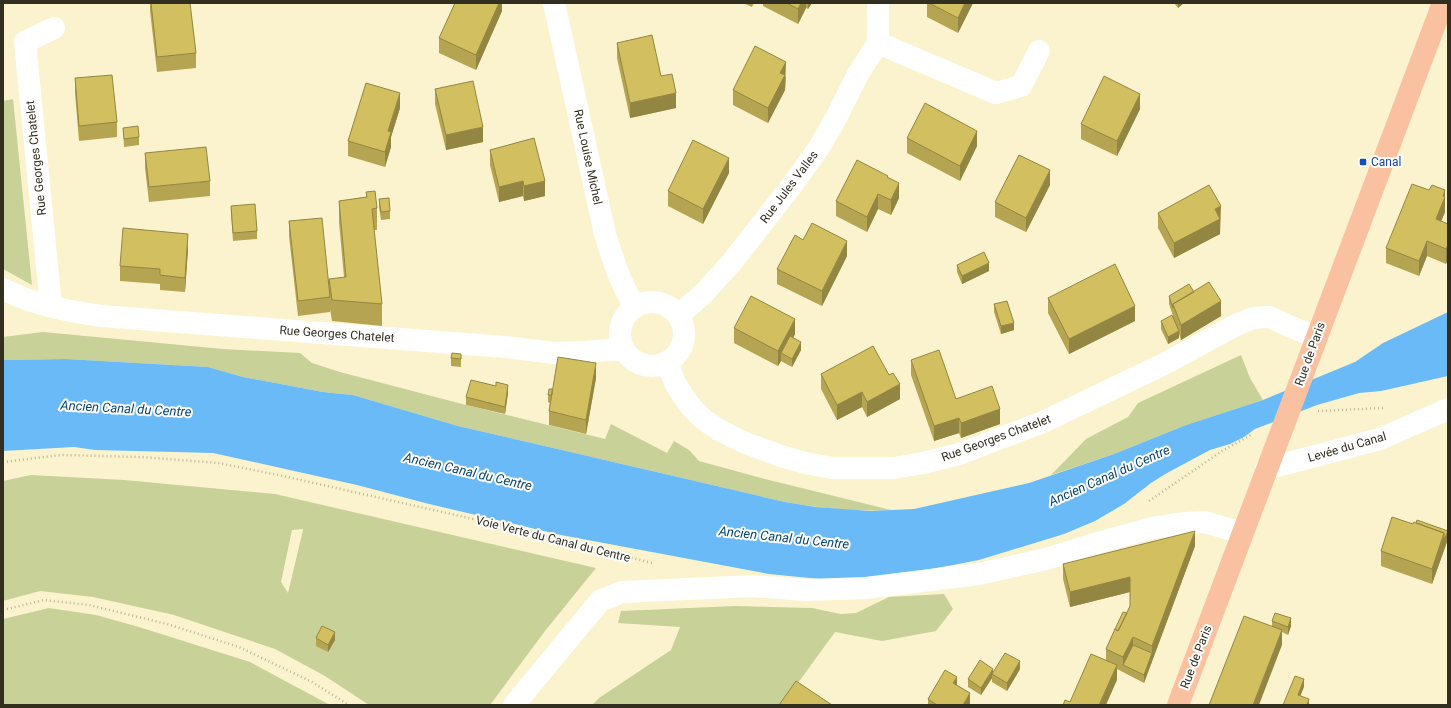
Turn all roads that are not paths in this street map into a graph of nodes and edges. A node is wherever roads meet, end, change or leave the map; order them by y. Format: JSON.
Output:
{"nodes":[{"id":1,"x":554,"y":3,"type":"edge"},
{"id":2,"x":878,"y":3,"type":"edge"},
{"id":3,"x":1443,"y":3,"type":"edge"},
{"id":4,"x":54,"y":28,"type":"dead end"},
{"id":5,"x":878,"y":43,"type":"junction"},
{"id":6,"x":1039,"y":51,"type":"dead end"},
{"id":7,"x":3,"y":290,"type":"edge"},
{"id":8,"x":51,"y":306,"type":"junction"},
{"id":9,"x":635,"y":306,"type":"junction"},
{"id":10,"x":679,"y":315,"type":"junction"},
{"id":11,"x":1315,"y":341,"type":"junction"},
{"id":12,"x":624,"y":349,"type":"junction"},
{"id":13,"x":667,"y":362,"type":"junction"},
{"id":14,"x":1448,"y":409,"type":"edge"},
{"id":15,"x":1266,"y":469,"type":"junction"},
{"id":16,"x":1242,"y":533,"type":"junction"},
{"id":17,"x":514,"y":705,"type":"edge"},
{"id":18,"x":1178,"y":705,"type":"edge"}],
"edges":[{"from":1,"to":9,"type":"street","name":"Rue Louise Michel"},
{"from":2,"to":5,"type":"street"},
{"from":3,"to":11,"type":"main road","name":"Rue de Paris"},
{"from":4,"to":8,"type":"street","name":"Rue Georges Chatelet"},
{"from":5,"to":6,"type":"street"},
{"from":5,"to":10,"type":"street","name":"Rue Jules Valles"},
{"from":7,"to":8,"type":"street","name":"Rue Georges Chatelet"},
{"from":8,"to":12,"type":"street","name":"Rue Georges Chatelet"},
{"from":9,"to":10,"type":"street"},
{"from":9,"to":12,"type":"street"},
{"from":10,"to":13,"type":"street"},
{"from":11,"to":13,"type":"street","name":"Rue Georges Chatelet"},
{"from":11,"to":15,"type":"main road","name":"Rue de Paris"},
{"from":12,"to":13,"type":"street"},
{"from":14,"to":15,"type":"street","name":"Levée du Canal"},
{"from":15,"to":16,"type":"main road","name":"Rue de Paris"},
{"from":16,"to":17,"type":"street"},
{"from":16,"to":18,"type":"main road","name":"Rue de Paris"}]}
